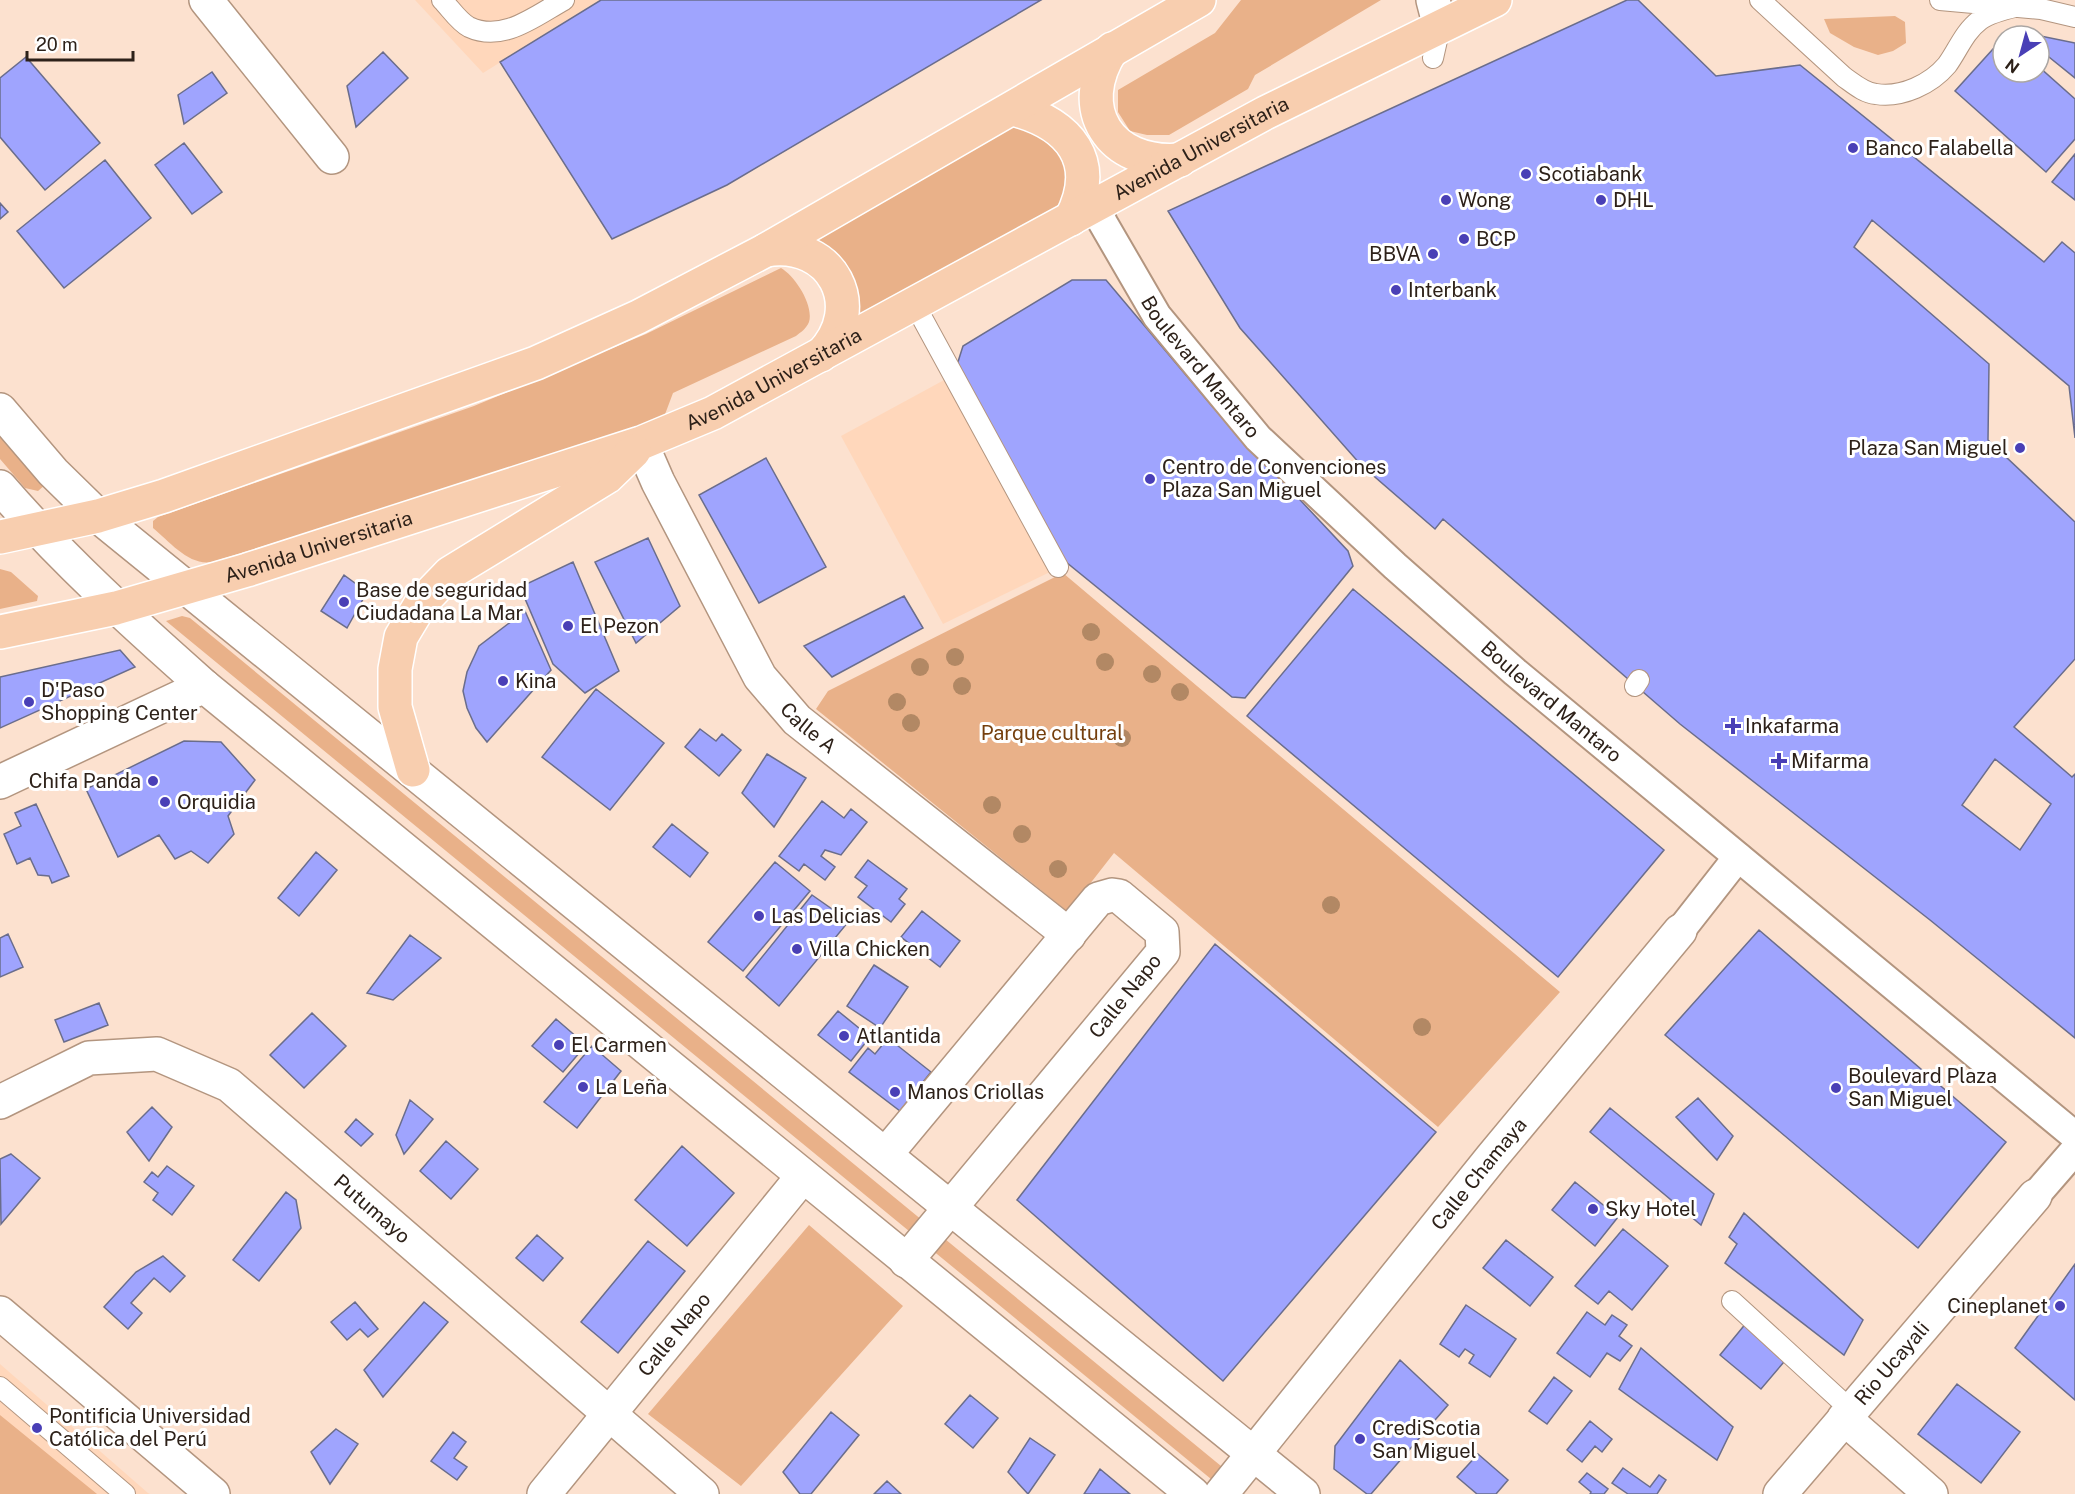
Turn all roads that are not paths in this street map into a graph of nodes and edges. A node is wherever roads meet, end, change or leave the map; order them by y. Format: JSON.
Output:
{"nodes":[{"id":1,"x":206,"y":0,"type":"edge"},
{"id":2,"x":442,"y":0,"type":"edge"},
{"id":3,"x":564,"y":0,"type":"edge"},
{"id":4,"x":1198,"y":0,"type":"edge"},
{"id":5,"x":1495,"y":0,"type":"edge"},
{"id":6,"x":1760,"y":0,"type":"edge"},
{"id":7,"x":1939,"y":0,"type":"edge"},
{"id":8,"x":2019,"y":6,"type":"junction"},
{"id":9,"x":1437,"y":13,"type":"edge"},
{"id":10,"x":2075,"y":17,"type":"edge"},
{"id":11,"x":1969,"y":31,"type":"junction"},
{"id":12,"x":1112,"y":49,"type":"junction"},
{"id":13,"x":1433,"y":58,"type":"dead end"},
{"id":14,"x":1014,"y":109,"type":"junction"},
{"id":15,"x":332,"y":157,"type":"dead end"},
{"id":16,"x":1180,"y":160,"type":"junction"},
{"id":17,"x":1083,"y":211,"type":"junction"},
{"id":18,"x":766,"y":250,"type":"junction"},
{"id":19,"x":915,"y":305,"type":"junction"},
{"id":20,"x":821,"y":355,"type":"junction"},
{"id":21,"x":0,"y":410,"type":"edge"},
{"id":22,"x":641,"y":443,"type":"junction"},
{"id":23,"x":0,"y":487,"type":"edge"},
{"id":24,"x":98,"y":516,"type":"junction"},
{"id":25,"x":36,"y":529,"type":"junction"},
{"id":26,"x":0,"y":537,"type":"edge"},
{"id":27,"x":1058,"y":567,"type":"dead end"},
{"id":28,"x":187,"y":587,"type":"junction"},
{"id":29,"x":116,"y":608,"type":"junction"},
{"id":30,"x":0,"y":632,"type":"edge"},
{"id":31,"x":204,"y":686,"type":"junction"},
{"id":32,"x":413,"y":770,"type":"junction"},
{"id":33,"x":0,"y":782,"type":"edge"},
{"id":34,"x":1738,"y":857,"type":"junction"},
{"id":35,"x":1680,"y":931,"type":"joint"},
{"id":36,"x":1069,"y":935,"type":"junction"},
{"id":37,"x":0,"y":1102,"type":"edge"},
{"id":38,"x":2075,"y":1136,"type":"edge"},
{"id":39,"x":2075,"y":1150,"type":"edge"},
{"id":40,"x":886,"y":1154,"type":"junction"},
{"id":41,"x":803,"y":1176,"type":"junction"},
{"id":42,"x":2035,"y":1196,"type":"joint"},
{"id":43,"x":951,"y":1206,"type":"junction"},
{"id":44,"x":906,"y":1261,"type":"junction"},
{"id":45,"x":1732,"y":1301,"type":"dead end"},
{"id":46,"x":0,"y":1313,"type":"edge"},
{"id":47,"x":0,"y":1387,"type":"edge"},
{"id":48,"x":610,"y":1413,"type":"junction"},
{"id":49,"x":1848,"y":1414,"type":"junction"},
{"id":50,"x":1255,"y":1453,"type":"junction"},
{"id":51,"x":125,"y":1494,"type":"edge"},
{"id":52,"x":213,"y":1494,"type":"edge"},
{"id":53,"x":544,"y":1494,"type":"edge"},
{"id":54,"x":702,"y":1494,"type":"edge"},
{"id":55,"x":1192,"y":1494,"type":"edge"},
{"id":56,"x":1221,"y":1494,"type":"edge"},
{"id":57,"x":1302,"y":1494,"type":"edge"},
{"id":58,"x":1780,"y":1494,"type":"edge"},
{"id":59,"x":1930,"y":1494,"type":"edge"}],
"edges":[{"from":1,"to":15,"type":"street"},
{"from":2,"to":3,"type":"lane"},
{"from":4,"to":12,"type":"main road"},
{"from":5,"to":9,"type":"main road","name":"Avenida Universitaria"},
{"from":6,"to":11,"type":"lane"},
{"from":7,"to":8,"type":"lane"},
{"from":7,"to":11,"type":"lane"},
{"from":8,"to":10,"type":"lane"},
{"from":8,"to":11,"type":"lane"},
{"from":9,"to":13,"type":"lane"},
{"from":9,"to":16,"type":"main road","name":"Avenida Universitaria"},
{"from":12,"to":14,"type":"main road"},
{"from":12,"to":16,"type":"main road"},
{"from":14,"to":17,"type":"main road"},
{"from":14,"to":18,"type":"main road"},
{"from":16,"to":17,"type":"main road","name":"Avenida Universitaria"},
{"from":17,"to":19,"type":"main road","name":"Avenida Universitaria"},
{"from":17,"to":34,"type":"street","name":"Boulevard Mantaro"},
{"from":18,"to":20,"type":"main road"},
{"from":18,"to":24,"type":"main road"},
{"from":19,"to":20,"type":"main road","name":"Avenida Universitaria"},
{"from":19,"to":27,"type":"lane"},
{"from":20,"to":22,"type":"main road","name":"Avenida Universitaria"},
{"from":21,"to":24,"type":"street"},
{"from":22,"to":28,"type":"main road","name":"Avenida Universitaria"},
{"from":22,"to":32,"type":"main road"},
{"from":22,"to":36,"type":"street","name":"Calle A"},
{"from":23,"to":25,"type":"street"},
{"from":24,"to":25,"type":"main road"},
{"from":24,"to":28,"type":"street"},
{"from":25,"to":26,"type":"main road"},
{"from":25,"to":29,"type":"street"},
{"from":28,"to":29,"type":"main road","name":"Avenida Universitaria"},
{"from":28,"to":32,"type":"street"},
{"from":29,"to":30,"type":"main road","name":"Avenida Universitaria"},
{"from":29,"to":31,"type":"street"},
{"from":31,"to":33,"type":"street"},
{"from":31,"to":41,"type":"street"},
{"from":32,"to":40,"type":"street"},
{"from":34,"to":35,"type":"street","name":"Calle Chamaya"},
{"from":34,"to":38,"type":"street","name":"Boulevard Mantaro"},
{"from":35,"to":50,"type":"street","name":"Calle Chamaya"},
{"from":36,"to":40,"type":"street","name":"Calle Napo"},
{"from":36,"to":43,"type":"street","name":"Calle Napo"},
{"from":37,"to":48,"type":"street","name":"Putumayo"},
{"from":39,"to":42,"type":"street","name":"Rio Ucayali"},
{"from":40,"to":43,"type":"street"},
{"from":41,"to":44,"type":"street"},
{"from":41,"to":48,"type":"street","name":"Calle Napo"},
{"from":42,"to":49,"type":"street","name":"Rio Ucayali"},
{"from":43,"to":44,"type":"street","name":"Calle Napo"},
{"from":43,"to":50,"type":"street"},
{"from":44,"to":55,"type":"street"},
{"from":45,"to":49,"type":"lane"},
{"from":46,"to":52,"type":"street"},
{"from":47,"to":51,"type":"lane"},
{"from":48,"to":53,"type":"street","name":"Calle Napo"},
{"from":48,"to":54,"type":"street","name":"Putumayo"},
{"from":49,"to":58,"type":"street","name":"Rio Ucayali"},
{"from":49,"to":59,"type":"street"},
{"from":50,"to":56,"type":"street","name":"Calle Chamaya"},
{"from":50,"to":57,"type":"street"}]}
